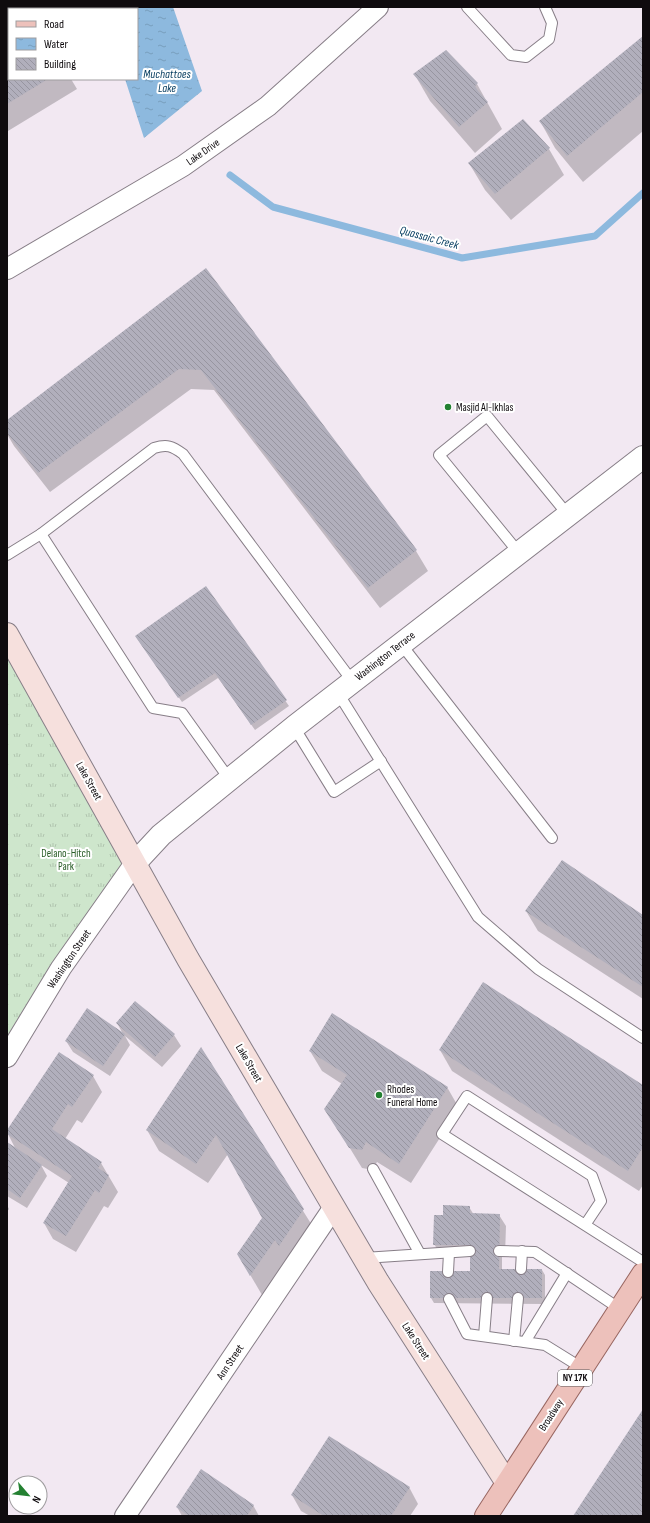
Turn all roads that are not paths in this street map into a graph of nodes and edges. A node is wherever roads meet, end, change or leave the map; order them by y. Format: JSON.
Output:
{"nodes":[{"id":1,"x":378,"y":7,"type":"edge"},
{"id":2,"x":467,"y":7,"type":"edge"},
{"id":3,"x":545,"y":7,"type":"edge"},
{"id":4,"x":7,"y":268,"type":"edge"},
{"id":5,"x":643,"y":458,"type":"edge"},
{"id":6,"x":568,"y":515,"type":"junction"},
{"id":7,"x":41,"y":534,"type":"junction"},
{"id":8,"x":518,"y":553,"type":"junction"},
{"id":9,"x":7,"y":555,"type":"edge"},
{"id":10,"x":7,"y":634,"type":"edge"},
{"id":11,"x":401,"y":644,"type":"junction"},
{"id":12,"x":346,"y":688,"type":"junction"},
{"id":13,"x":294,"y":727,"type":"junction"},
{"id":14,"x":381,"y":761,"type":"junction"},
{"id":15,"x":230,"y":780,"type":"junction"},
{"id":16,"x":552,"y":838,"type":"dead end"},
{"id":17,"x":135,"y":863,"type":"junction"},
{"id":18,"x":643,"y":1038,"type":"edge"},
{"id":19,"x":7,"y":1057,"type":"edge"},
{"id":20,"x":374,"y":1169,"type":"dead end"},
{"id":21,"x":334,"y":1207,"type":"junction"},
{"id":22,"x":585,"y":1225,"type":"junction"},
{"id":23,"x":499,"y":1251,"type":"dead end"},
{"id":24,"x":470,"y":1252,"type":"dead end"},
{"id":25,"x":522,"y":1252,"type":"junction"},
{"id":26,"x":449,"y":1253,"type":"junction"},
{"id":27,"x":420,"y":1254,"type":"junction"},
{"id":28,"x":364,"y":1258,"type":"junction"},
{"id":29,"x":643,"y":1262,"type":"edge"},
{"id":30,"x":521,"y":1269,"type":"dead end"},
{"id":31,"x":448,"y":1272,"type":"dead end"},
{"id":32,"x":567,"y":1273,"type":"junction"},
{"id":33,"x":643,"y":1274,"type":"edge"},
{"id":34,"x":449,"y":1298,"type":"dead end"},
{"id":35,"x":486,"y":1298,"type":"dead end"},
{"id":36,"x":518,"y":1298,"type":"dead end"},
{"id":37,"x":620,"y":1309,"type":"junction"},
{"id":38,"x":484,"y":1336,"type":"junction"},
{"id":39,"x":514,"y":1341,"type":"junction"},
{"id":40,"x":525,"y":1342,"type":"junction"},
{"id":41,"x":582,"y":1368,"type":"junction"},
{"id":42,"x":507,"y":1483,"type":"junction"},
{"id":43,"x":125,"y":1516,"type":"edge"},
{"id":44,"x":486,"y":1516,"type":"edge"}],
"edges":[{"from":1,"to":4,"type":"street","name":"Lake Drive"},
{"from":2,"to":3,"type":"lane"},
{"from":5,"to":6,"type":"street","name":"Washington Terrace"},
{"from":6,"to":8,"type":"street","name":"Washington Terrace"},
{"from":6,"to":8,"type":"lane"},
{"from":7,"to":9,"type":"lane"},
{"from":7,"to":12,"type":"lane"},
{"from":7,"to":15,"type":"lane"},
{"from":8,"to":11,"type":"street","name":"Washington Terrace"},
{"from":10,"to":17,"type":"main road","name":"Lake Street"},
{"from":11,"to":12,"type":"street","name":"Washington Terrace"},
{"from":11,"to":16,"type":"lane"},
{"from":12,"to":13,"type":"street","name":"Washington Terrace"},
{"from":12,"to":14,"type":"lane"},
{"from":13,"to":14,"type":"lane"},
{"from":13,"to":15,"type":"street","name":"Washington Terrace"},
{"from":14,"to":18,"type":"lane"},
{"from":15,"to":17,"type":"street","name":"Washington Terrace"},
{"from":17,"to":19,"type":"street","name":"Washington Street"},
{"from":17,"to":21,"type":"main road","name":"Lake Street"},
{"from":20,"to":27,"type":"lane"},
{"from":21,"to":28,"type":"main road","name":"Lake Street"},
{"from":21,"to":43,"type":"street","name":"Ann Street"},
{"from":22,"to":22,"type":"lane"},
{"from":22,"to":29,"type":"lane"},
{"from":23,"to":25,"type":"lane"},
{"from":24,"to":26,"type":"lane"},
{"from":25,"to":30,"type":"lane"},
{"from":25,"to":32,"type":"lane"},
{"from":26,"to":27,"type":"lane"},
{"from":26,"to":31,"type":"lane"},
{"from":27,"to":28,"type":"lane"},
{"from":28,"to":42,"type":"main road","name":"Lake Street"},
{"from":32,"to":37,"type":"lane"},
{"from":32,"to":40,"type":"lane"},
{"from":33,"to":37,"type":"main road","name":"Broadway","number":"NY 17K"},
{"from":34,"to":38,"type":"lane"},
{"from":35,"to":38,"type":"lane"},
{"from":36,"to":39,"type":"lane"},
{"from":37,"to":41,"type":"main road","name":"Broadway","number":"NY 17K"},
{"from":38,"to":39,"type":"lane"},
{"from":39,"to":40,"type":"lane"},
{"from":40,"to":41,"type":"lane"},
{"from":41,"to":42,"type":"main road","name":"Broadway","number":"NY 17K"},
{"from":42,"to":44,"type":"main road","name":"Broadway","number":"NY 17K"}]}
